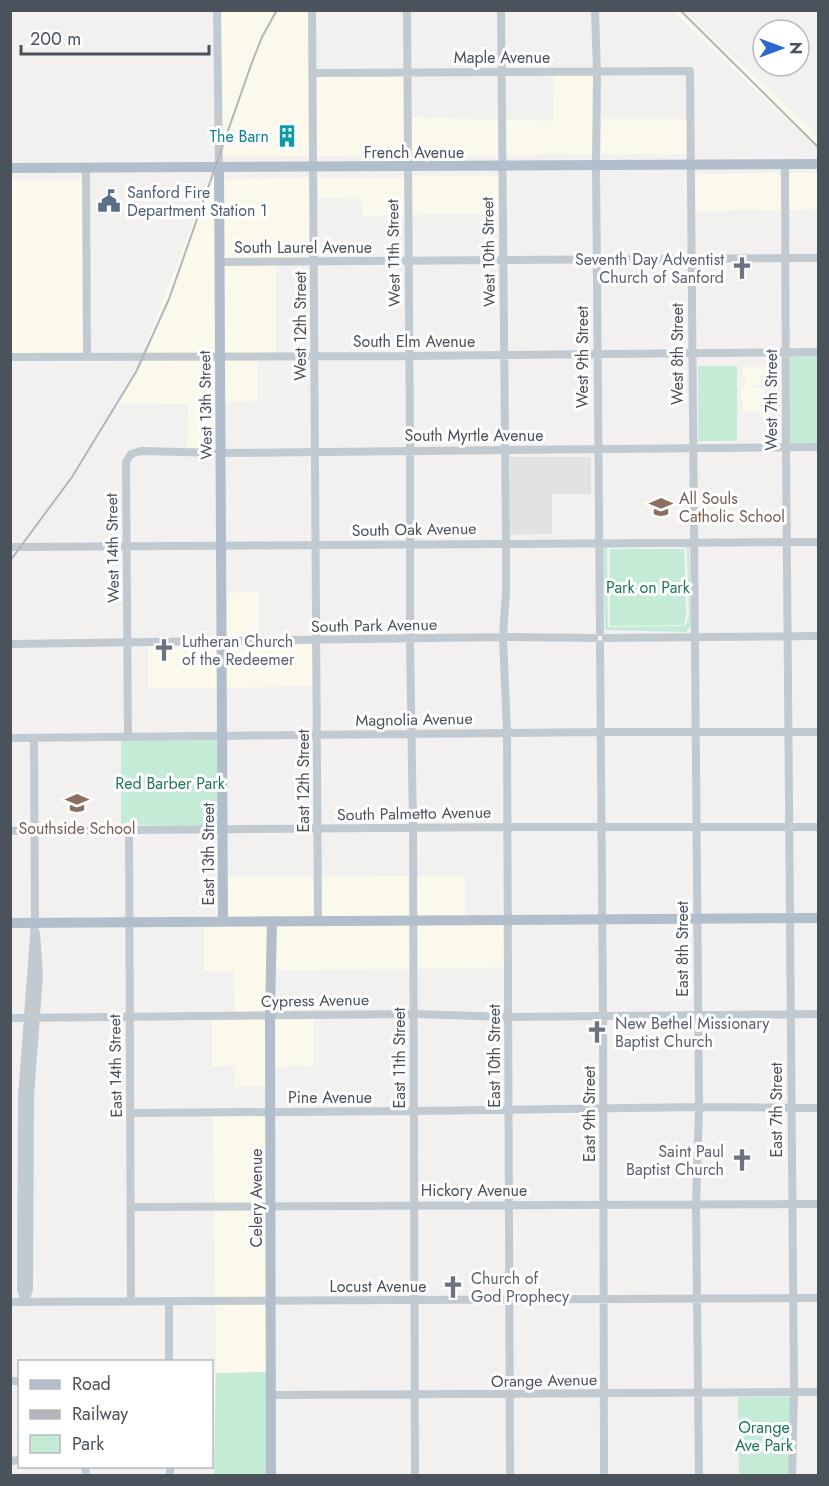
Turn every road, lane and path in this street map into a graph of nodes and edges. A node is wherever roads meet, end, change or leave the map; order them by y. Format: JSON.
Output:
{"nodes":[{"id":1,"x":217,"y":10,"type":"edge"},
{"id":2,"x":312,"y":10,"type":"edge"},
{"id":3,"x":406,"y":10,"type":"edge"},
{"id":4,"x":501,"y":10,"type":"edge"},
{"id":5,"x":595,"y":10,"type":"edge"},
{"id":6,"x":690,"y":71,"type":"joint"},
{"id":7,"x":407,"y":72,"type":"junction"},
{"id":8,"x":502,"y":72,"type":"junction"},
{"id":9,"x":314,"y":73,"type":"junction"},
{"id":10,"x":597,"y":73,"type":"junction"},
{"id":11,"x":596,"y":164,"type":"junction"},
{"id":12,"x":819,"y":164,"type":"edge"},
{"id":13,"x":691,"y":165,"type":"junction"},
{"id":14,"x":785,"y":165,"type":"junction"},
{"id":15,"x":407,"y":166,"type":"junction"},
{"id":16,"x":502,"y":166,"type":"junction"},
{"id":17,"x":86,"y":167,"type":"junction"},
{"id":18,"x":314,"y":167,"type":"junction"},
{"id":19,"x":10,"y":168,"type":"edge"},
{"id":20,"x":219,"y":168,"type":"junction"},
{"id":21,"x":785,"y":258,"type":"junction"},
{"id":22,"x":819,"y":258,"type":"edge"},
{"id":23,"x":597,"y":259,"type":"junction"},
{"id":24,"x":692,"y":259,"type":"junction"},
{"id":25,"x":503,"y":261,"type":"junction"},
{"id":26,"x":219,"y":262,"type":"junction"},
{"id":27,"x":315,"y":262,"type":"junction"},
{"id":28,"x":408,"y":262,"type":"junction"},
{"id":29,"x":786,"y":352,"type":"junction"},
{"id":30,"x":819,"y":352,"type":"edge"},
{"id":31,"x":598,"y":353,"type":"junction"},
{"id":32,"x":693,"y":353,"type":"junction"},
{"id":33,"x":504,"y":355,"type":"junction"},
{"id":34,"x":314,"y":356,"type":"junction"},
{"id":35,"x":409,"y":356,"type":"junction"},
{"id":36,"x":10,"y":357,"type":"edge"},
{"id":37,"x":87,"y":357,"type":"junction"},
{"id":38,"x":220,"y":357,"type":"junction"},
{"id":39,"x":786,"y":447,"type":"junction"},
{"id":40,"x":819,"y":447,"type":"edge"},
{"id":41,"x":597,"y":448,"type":"junction"},
{"id":42,"x":692,"y":448,"type":"junction"},
{"id":43,"x":316,"y":450,"type":"junction"},
{"id":44,"x":410,"y":450,"type":"junction"},
{"id":45,"x":504,"y":450,"type":"junction"},
{"id":46,"x":221,"y":453,"type":"junction"},
{"id":47,"x":131,"y":454,"type":"joint"},
{"id":48,"x":598,"y":542,"type":"junction"},
{"id":49,"x":693,"y":542,"type":"junction"},
{"id":50,"x":788,"y":542,"type":"junction"},
{"id":51,"x":819,"y":542,"type":"edge"},
{"id":52,"x":506,"y":543,"type":"junction"},
{"id":53,"x":411,"y":544,"type":"junction"},
{"id":54,"x":221,"y":545,"type":"junction"},
{"id":55,"x":316,"y":545,"type":"junction"},
{"id":56,"x":127,"y":546,"type":"junction"},
{"id":57,"x":10,"y":547,"type":"edge"},
{"id":58,"x":788,"y":636,"type":"junction"},
{"id":59,"x":819,"y":636,"type":"edge"},
{"id":60,"x":503,"y":637,"type":"junction"},
{"id":61,"x":694,"y":637,"type":"junction"},
{"id":62,"x":600,"y":638,"type":"junction"},
{"id":63,"x":410,"y":640,"type":"junction"},
{"id":64,"x":316,"y":641,"type":"junction"},
{"id":65,"x":128,"y":642,"type":"junction"},
{"id":66,"x":222,"y":642,"type":"junction"},
{"id":67,"x":10,"y":644,"type":"edge"},
{"id":68,"x":601,"y":732,"type":"junction"},
{"id":69,"x":788,"y":732,"type":"junction"},
{"id":70,"x":819,"y":732,"type":"edge"},
{"id":71,"x":507,"y":733,"type":"junction"},
{"id":72,"x":695,"y":733,"type":"junction"},
{"id":73,"x":412,"y":734,"type":"junction"},
{"id":74,"x":318,"y":735,"type":"junction"},
{"id":75,"x":128,"y":736,"type":"junction"},
{"id":76,"x":222,"y":736,"type":"junction"},
{"id":77,"x":10,"y":738,"type":"edge"},
{"id":78,"x":34,"y":738,"type":"junction"},
{"id":79,"x":696,"y":826,"type":"junction"},
{"id":80,"x":507,"y":827,"type":"junction"},
{"id":81,"x":601,"y":827,"type":"junction"},
{"id":82,"x":790,"y":827,"type":"junction"},
{"id":83,"x":819,"y":827,"type":"edge"},
{"id":84,"x":413,"y":828,"type":"junction"},
{"id":85,"x":318,"y":829,"type":"junction"},
{"id":86,"x":129,"y":830,"type":"junction"},
{"id":87,"x":223,"y":830,"type":"junction"},
{"id":88,"x":10,"y":831,"type":"edge"},
{"id":89,"x":35,"y":831,"type":"junction"},
{"id":90,"x":791,"y":918,"type":"junction"},
{"id":91,"x":819,"y":918,"type":"edge"},
{"id":92,"x":697,"y":919,"type":"junction"},
{"id":93,"x":507,"y":920,"type":"junction"},
{"id":94,"x":601,"y":920,"type":"junction"},
{"id":95,"x":223,"y":921,"type":"junction"},
{"id":96,"x":272,"y":921,"type":"junction"},
{"id":97,"x":318,"y":921,"type":"junction"},
{"id":98,"x":413,"y":921,"type":"junction"},
{"id":99,"x":129,"y":922,"type":"junction"},
{"id":100,"x":10,"y":923,"type":"edge"},
{"id":101,"x":35,"y":923,"type":"junction"},
{"id":102,"x":414,"y":1014,"type":"junction"},
{"id":103,"x":791,"y":1014,"type":"junction"},
{"id":104,"x":819,"y":1014,"type":"edge"},
{"id":105,"x":603,"y":1015,"type":"junction"},
{"id":106,"x":270,"y":1016,"type":"junction"},
{"id":107,"x":697,"y":1016,"type":"junction"},
{"id":108,"x":508,"y":1017,"type":"junction"},
{"id":109,"x":10,"y":1018,"type":"edge"},
{"id":110,"x":32,"y":1018,"type":"junction"},
{"id":111,"x":129,"y":1018,"type":"junction"},
{"id":112,"x":699,"y":1107,"type":"junction"},
{"id":113,"x":509,"y":1108,"type":"junction"},
{"id":114,"x":604,"y":1108,"type":"junction"},
{"id":115,"x":791,"y":1108,"type":"junction"},
{"id":116,"x":819,"y":1108,"type":"edge"},
{"id":117,"x":414,"y":1111,"type":"junction"},
{"id":118,"x":270,"y":1112,"type":"junction"},
{"id":119,"x":131,"y":1113,"type":"junction"},
{"id":120,"x":508,"y":1204,"type":"junction"},
{"id":121,"x":792,"y":1204,"type":"junction"},
{"id":122,"x":819,"y":1204,"type":"edge"},
{"id":123,"x":604,"y":1205,"type":"junction"},
{"id":124,"x":414,"y":1206,"type":"junction"},
{"id":125,"x":696,"y":1206,"type":"junction"},
{"id":126,"x":131,"y":1207,"type":"junction"},
{"id":127,"x":271,"y":1207,"type":"junction"},
{"id":128,"x":793,"y":1298,"type":"junction"},
{"id":129,"x":819,"y":1298,"type":"edge"},
{"id":130,"x":698,"y":1299,"type":"junction"},
{"id":131,"x":509,"y":1300,"type":"junction"},
{"id":132,"x":603,"y":1300,"type":"junction"},
{"id":133,"x":271,"y":1301,"type":"junction"},
{"id":134,"x":415,"y":1301,"type":"junction"},
{"id":135,"x":10,"y":1302,"type":"edge"},
{"id":136,"x":25,"y":1302,"type":"junction"},
{"id":137,"x":131,"y":1302,"type":"junction"},
{"id":138,"x":169,"y":1302,"type":"junction"},
{"id":139,"x":169,"y":1360,"type":"edge"},
{"id":140,"x":794,"y":1392,"type":"junction"},
{"id":141,"x":819,"y":1392,"type":"edge"},
{"id":142,"x":604,"y":1394,"type":"junction"},
{"id":143,"x":699,"y":1394,"type":"junction"},
{"id":144,"x":271,"y":1395,"type":"junction"},
{"id":145,"x":510,"y":1395,"type":"junction"},
{"id":146,"x":416,"y":1396,"type":"junction"},
{"id":147,"x":271,"y":1476,"type":"edge"},
{"id":148,"x":415,"y":1476,"type":"edge"},
{"id":149,"x":510,"y":1476,"type":"edge"},
{"id":150,"x":604,"y":1476,"type":"edge"},
{"id":151,"x":699,"y":1476,"type":"edge"},
{"id":152,"x":792,"y":1476,"type":"edge"}],
"edges":[{"from":1,"to":20,"type":"street"},
{"from":2,"to":9,"type":"street","name":"West 12th Street"},
{"from":3,"to":7,"type":"street","name":"West 11th Street"},
{"from":4,"to":8,"type":"street","name":"West 10th Street"},
{"from":5,"to":10,"type":"street","name":"West 9th Street"},
{"from":6,"to":10,"type":"street","name":"Maple Avenue"},
{"from":6,"to":13,"type":"street","name":"West 8th Street"},
{"from":7,"to":8,"type":"street","name":"Maple Avenue"},
{"from":7,"to":9,"type":"street","name":"Maple Avenue"},
{"from":7,"to":15,"type":"street","name":"West 11th Street"},
{"from":8,"to":10,"type":"street","name":"Maple Avenue"},
{"from":8,"to":16,"type":"street","name":"West 10th Street"},
{"from":9,"to":18,"type":"street","name":"West 12th Street"},
{"from":10,"to":11,"type":"street","name":"West 9th Street"},
{"from":11,"to":13,"type":"main road","name":"French Avenue"},
{"from":11,"to":16,"type":"main road","name":"French Avenue"},
{"from":11,"to":23,"type":"street","name":"West 9th Street"},
{"from":12,"to":14,"type":"main road","name":"French Avenue"},
{"from":13,"to":14,"type":"main road","name":"French Avenue"},
{"from":13,"to":24,"type":"street","name":"West 8th Street"},
{"from":14,"to":21,"type":"street","name":"West 7th Street"},
{"from":15,"to":16,"type":"main road","name":"French Avenue"},
{"from":15,"to":18,"type":"main road","name":"French Avenue"},
{"from":15,"to":28,"type":"street","name":"West 11th Street"},
{"from":16,"to":25,"type":"street","name":"West 10th Street"},
{"from":17,"to":19,"type":"main road","name":"French Avenue"},
{"from":17,"to":20,"type":"main road","name":"French Avenue"},
{"from":17,"to":37,"type":"street"},
{"from":18,"to":20,"type":"main road","name":"French Avenue"},
{"from":18,"to":27,"type":"street","name":"West 12th Street"},
{"from":20,"to":26,"type":"main road","name":"West 13th Street"},
{"from":21,"to":22,"type":"street","name":"South Laurel Avenue"},
{"from":21,"to":24,"type":"street","name":"South Laurel Avenue"},
{"from":21,"to":29,"type":"street","name":"West 7th Street"},
{"from":23,"to":24,"type":"street","name":"South Laurel Avenue"},
{"from":23,"to":25,"type":"street","name":"South Laurel Avenue"},
{"from":23,"to":31,"type":"street","name":"West 9th Street"},
{"from":24,"to":32,"type":"street","name":"West 8th Street"},
{"from":25,"to":28,"type":"street","name":"South Laurel Avenue"},
{"from":25,"to":33,"type":"street","name":"West 10th Street"},
{"from":26,"to":27,"type":"street","name":"South Laurel Avenue"},
{"from":26,"to":38,"type":"main road","name":"West 13th Street"},
{"from":27,"to":28,"type":"street","name":"South Laurel Avenue"},
{"from":27,"to":34,"type":"street","name":"West 12th Street"},
{"from":28,"to":35,"type":"street","name":"West 11th Street"},
{"from":29,"to":30,"type":"street","name":"South Elm Avenue"},
{"from":29,"to":32,"type":"street","name":"South Elm Avenue"},
{"from":29,"to":39,"type":"street","name":"West 7th Street"},
{"from":31,"to":32,"type":"street","name":"South Elm Avenue"},
{"from":31,"to":33,"type":"street","name":"South Elm Avenue"},
{"from":31,"to":41,"type":"street","name":"West 9th Street"},
{"from":32,"to":42,"type":"street","name":"West 8th Street"},
{"from":33,"to":35,"type":"street","name":"South Elm Avenue"},
{"from":33,"to":45,"type":"street","name":"West 10th Street"},
{"from":34,"to":35,"type":"street","name":"South Elm Avenue"},
{"from":34,"to":38,"type":"street","name":"South Elm Avenue"},
{"from":34,"to":43,"type":"street","name":"West 12th Street"},
{"from":35,"to":44,"type":"street","name":"West 11th Street"},
{"from":36,"to":37,"type":"street","name":"South Elm Avenue"},
{"from":37,"to":38,"type":"street","name":"South Elm Avenue"},
{"from":38,"to":46,"type":"main road","name":"West 13th Street"},
{"from":39,"to":40,"type":"street","name":"South Myrtle Avenue"},
{"from":39,"to":42,"type":"street","name":"South Myrtle Avenue"},
{"from":39,"to":50,"type":"street","name":"West 7th Street"},
{"from":41,"to":42,"type":"street","name":"South Myrtle Avenue"},
{"from":41,"to":45,"type":"street","name":"South Myrtle Avenue"},
{"from":41,"to":48,"type":"street","name":"West 9th Street"},
{"from":42,"to":49,"type":"street","name":"West 8th Street"},
{"from":43,"to":44,"type":"street","name":"South Myrtle Avenue"},
{"from":43,"to":46,"type":"street","name":"South Myrtle Avenue"},
{"from":43,"to":55,"type":"street","name":"West 12th Street"},
{"from":44,"to":45,"type":"street","name":"South Myrtle Avenue"},
{"from":44,"to":53,"type":"street","name":"West 11th Street"},
{"from":45,"to":52,"type":"street","name":"West 10th Street"},
{"from":46,"to":47,"type":"street","name":"South Myrtle Avenue"},
{"from":46,"to":54,"type":"main road","name":"West 13th Street"},
{"from":47,"to":56,"type":"street","name":"West 14th Street"},
{"from":48,"to":49,"type":"street","name":"South Oak Avenue"},
{"from":48,"to":52,"type":"street","name":"South Oak Avenue"},
{"from":48,"to":62,"type":"street","name":"West 9th Street"},
{"from":49,"to":50,"type":"street","name":"South Oak Avenue"},
{"from":49,"to":61,"type":"street","name":"West 8th Street"},
{"from":50,"to":51,"type":"street","name":"South Oak Avenue"},
{"from":50,"to":58,"type":"street","name":"West 7th Street"},
{"from":52,"to":53,"type":"street","name":"South Oak Avenue"},
{"from":52,"to":60,"type":"street","name":"West 10th Street"},
{"from":53,"to":55,"type":"street","name":"South Oak Avenue"},
{"from":53,"to":63,"type":"street","name":"West 11th Street"},
{"from":54,"to":55,"type":"street","name":"South Oak Avenue"},
{"from":54,"to":56,"type":"street","name":"South Oak Avenue"},
{"from":54,"to":66,"type":"main road","name":"West 13th Street"},
{"from":55,"to":64,"type":"street","name":"West 12th Street"},
{"from":56,"to":57,"type":"street","name":"South Oak Avenue"},
{"from":56,"to":65,"type":"street","name":"West 14th Street"},
{"from":58,"to":59,"type":"street","name":"South Park Avenue"},
{"from":58,"to":61,"type":"street","name":"South Park Avenue"},
{"from":58,"to":69,"type":"street","name":"East 7th Street"},
{"from":60,"to":62,"type":"street","name":"South Park Avenue"},
{"from":60,"to":63,"type":"street","name":"South Park Avenue"},
{"from":60,"to":71,"type":"street","name":"East 10th Street"},
{"from":61,"to":62,"type":"street","name":"South Park Avenue"},
{"from":61,"to":72,"type":"street","name":"East 8th Street"},
{"from":62,"to":68,"type":"street","name":"East 9th Street"},
{"from":63,"to":64,"type":"street","name":"South Park Avenue"},
{"from":63,"to":73,"type":"street","name":"East 11th Street"},
{"from":64,"to":66,"type":"street","name":"South Park Avenue"},
{"from":64,"to":74,"type":"street","name":"East 12th Street"},
{"from":65,"to":66,"type":"street","name":"South Park Avenue"},
{"from":65,"to":67,"type":"street","name":"South Park Avenue"},
{"from":65,"to":75,"type":"street"},
{"from":66,"to":76,"type":"main road","name":"East 13th Street"},
{"from":68,"to":71,"type":"street","name":"Magnolia Avenue"},
{"from":68,"to":72,"type":"street","name":"Magnolia Avenue"},
{"from":68,"to":81,"type":"street","name":"East 9th Street"},
{"from":69,"to":70,"type":"street","name":"Magnolia Avenue"},
{"from":69,"to":72,"type":"street","name":"Magnolia Avenue"},
{"from":69,"to":82,"type":"street","name":"East 7th Street"},
{"from":71,"to":73,"type":"street","name":"Magnolia Avenue"},
{"from":71,"to":80,"type":"street","name":"East 10th Street"},
{"from":72,"to":79,"type":"street","name":"East 8th Street"},
{"from":73,"to":74,"type":"street","name":"Magnolia Avenue"},
{"from":73,"to":84,"type":"street","name":"East 11th Street"},
{"from":74,"to":76,"type":"street","name":"Magnolia Avenue"},
{"from":74,"to":85,"type":"street","name":"East 12th Street"},
{"from":75,"to":76,"type":"street","name":"Magnolia Avenue"},
{"from":75,"to":78,"type":"street","name":"Magnolia Avenue"},
{"from":76,"to":87,"type":"main road","name":"East 13th Street"},
{"from":77,"to":78,"type":"street","name":"Magnolia Avenue"},
{"from":78,"to":89,"type":"street"},
{"from":79,"to":81,"type":"street","name":"South Palmetto Avenue"},
{"from":79,"to":82,"type":"street","name":"South Palmetto Avenue"},
{"from":79,"to":92,"type":"street","name":"East 8th Street"},
{"from":80,"to":81,"type":"street","name":"South Palmetto Avenue"},
{"from":80,"to":84,"type":"street","name":"South Palmetto Avenue"},
{"from":80,"to":93,"type":"street","name":"East 10th Street"},
{"from":81,"to":94,"type":"street","name":"East 9th Street"},
{"from":82,"to":83,"type":"street","name":"South Palmetto Avenue"},
{"from":82,"to":90,"type":"street","name":"East 7th Street"},
{"from":84,"to":85,"type":"street","name":"South Palmetto Avenue"},
{"from":84,"to":98,"type":"street","name":"East 11th Street"},
{"from":85,"to":87,"type":"street","name":"South Palmetto Avenue"},
{"from":85,"to":97,"type":"street","name":"East 12th Street"},
{"from":86,"to":87,"type":"street","name":"South Palmetto Avenue"},
{"from":86,"to":89,"type":"street","name":"South Palmetto Avenue"},
{"from":86,"to":99,"type":"street","name":"East 14th Street"},
{"from":87,"to":95,"type":"main road","name":"East 13th Street"},
{"from":88,"to":89,"type":"street","name":"South Palmetto Avenue"},
{"from":89,"to":101,"type":"street"},
{"from":90,"to":91,"type":"main road"},
{"from":90,"to":92,"type":"main road"},
{"from":90,"to":103,"type":"street","name":"East 7th Street"},
{"from":92,"to":94,"type":"main road"},
{"from":92,"to":107,"type":"street","name":"East 8th Street"},
{"from":93,"to":94,"type":"main road"},
{"from":93,"to":98,"type":"main road"},
{"from":93,"to":108,"type":"street","name":"East 10th Street"},
{"from":94,"to":105,"type":"street","name":"East 9th Street"},
{"from":95,"to":96,"type":"main road"},
{"from":95,"to":99,"type":"main road"},
{"from":96,"to":97,"type":"main road"},
{"from":96,"to":106,"type":"main road","name":"Celery Avenue"},
{"from":97,"to":98,"type":"main road"},
{"from":98,"to":102,"type":"street","name":"East 11th Street"},
{"from":99,"to":101,"type":"main road"},
{"from":99,"to":111,"type":"street","name":"East 14th Street"},
{"from":100,"to":101,"type":"main road"},
{"from":101,"to":110,"type":"street"},
{"from":102,"to":106,"type":"street","name":"Cypress Avenue"},
{"from":102,"to":108,"type":"street","name":"Cypress Avenue"},
{"from":102,"to":117,"type":"street","name":"East 11th Street"},
{"from":103,"to":104,"type":"street","name":"Cypress Avenue"},
{"from":103,"to":107,"type":"street","name":"Cypress Avenue"},
{"from":103,"to":115,"type":"street","name":"East 7th Street"},
{"from":105,"to":107,"type":"street","name":"Cypress Avenue"},
{"from":105,"to":108,"type":"street","name":"Cypress Avenue"},
{"from":105,"to":114,"type":"street","name":"East 9th Street"},
{"from":106,"to":111,"type":"street","name":"Cypress Avenue"},
{"from":106,"to":118,"type":"main road","name":"Celery Avenue"},
{"from":107,"to":112,"type":"street","name":"East 8th Street"},
{"from":108,"to":113,"type":"street","name":"East 10th Street"},
{"from":109,"to":110,"type":"street","name":"Cypress Avenue"},
{"from":110,"to":111,"type":"street","name":"Cypress Avenue"},
{"from":110,"to":136,"type":"street"},
{"from":111,"to":119,"type":"street","name":"East 14th Street"},
{"from":112,"to":114,"type":"street","name":"Pine Avenue"},
{"from":112,"to":115,"type":"street","name":"Pine Avenue"},
{"from":112,"to":125,"type":"street","name":"East 8th Street"},
{"from":113,"to":114,"type":"street","name":"Pine Avenue"},
{"from":113,"to":117,"type":"street","name":"Pine Avenue"},
{"from":113,"to":120,"type":"street","name":"East 10th Street"},
{"from":114,"to":123,"type":"street","name":"East 9th Street"},
{"from":115,"to":116,"type":"street","name":"Pine Avenue"},
{"from":115,"to":121,"type":"street","name":"East 7th Street"},
{"from":117,"to":118,"type":"street","name":"Pine Avenue"},
{"from":117,"to":124,"type":"street","name":"East 11th Street"},
{"from":118,"to":119,"type":"street","name":"Pine Avenue"},
{"from":118,"to":127,"type":"main road","name":"Celery Avenue"},
{"from":119,"to":126,"type":"street","name":"East 14th Street"},
{"from":120,"to":123,"type":"street","name":"Hickory Avenue"},
{"from":120,"to":124,"type":"street","name":"Hickory Avenue"},
{"from":120,"to":131,"type":"street","name":"East 10th Street"},
{"from":121,"to":122,"type":"street","name":"Hickory Avenue"},
{"from":121,"to":125,"type":"street","name":"Hickory Avenue"},
{"from":121,"to":128,"type":"street","name":"East 7th Street"},
{"from":123,"to":125,"type":"street","name":"Hickory Avenue"},
{"from":123,"to":132,"type":"street","name":"East 9th Street"},
{"from":124,"to":127,"type":"street","name":"Hickory Avenue"},
{"from":124,"to":134,"type":"street","name":"East 11th Street"},
{"from":125,"to":130,"type":"street","name":"East 8th Street"},
{"from":126,"to":127,"type":"street","name":"Hickory Avenue"},
{"from":126,"to":137,"type":"street","name":"East 14th Street"},
{"from":127,"to":133,"type":"main road","name":"Celery Avenue"},
{"from":128,"to":129,"type":"street","name":"Locust Avenue"},
{"from":128,"to":130,"type":"street","name":"Locust Avenue"},
{"from":128,"to":140,"type":"street","name":"East 7th Street"},
{"from":130,"to":132,"type":"street","name":"Locust Avenue"},
{"from":130,"to":143,"type":"street","name":"East 8th Street"},
{"from":131,"to":132,"type":"street","name":"Locust Avenue"},
{"from":131,"to":134,"type":"street","name":"Locust Avenue"},
{"from":131,"to":145,"type":"street","name":"East 10th Street"},
{"from":132,"to":142,"type":"street","name":"East 9th Street"},
{"from":133,"to":134,"type":"street","name":"Locust Avenue"},
{"from":133,"to":138,"type":"street","name":"Locust Avenue"},
{"from":133,"to":144,"type":"main road","name":"Celery Avenue"},
{"from":134,"to":146,"type":"street","name":"East 11th Street"},
{"from":135,"to":136,"type":"street","name":"Locust Avenue"},
{"from":136,"to":137,"type":"street","name":"Locust Avenue"},
{"from":137,"to":138,"type":"street","name":"Locust Avenue"},
{"from":138,"to":139,"type":"street"},
{"from":140,"to":141,"type":"street","name":"Orange Avenue"},
{"from":140,"to":143,"type":"street","name":"Orange Avenue"},
{"from":140,"to":152,"type":"street","name":"East 7th Street"},
{"from":142,"to":143,"type":"street","name":"Orange Avenue"},
{"from":142,"to":145,"type":"street","name":"Orange Avenue"},
{"from":142,"to":150,"type":"street","name":"East 9th Street"},
{"from":143,"to":151,"type":"street","name":"East 8th Street"},
{"from":144,"to":146,"type":"street","name":"Orange Avenue"},
{"from":144,"to":147,"type":"main road","name":"Celery Avenue"},
{"from":145,"to":146,"type":"street","name":"Orange Avenue"},
{"from":145,"to":149,"type":"street","name":"East 10th Street"},
{"from":146,"to":148,"type":"street","name":"East 11th Street"}]}
